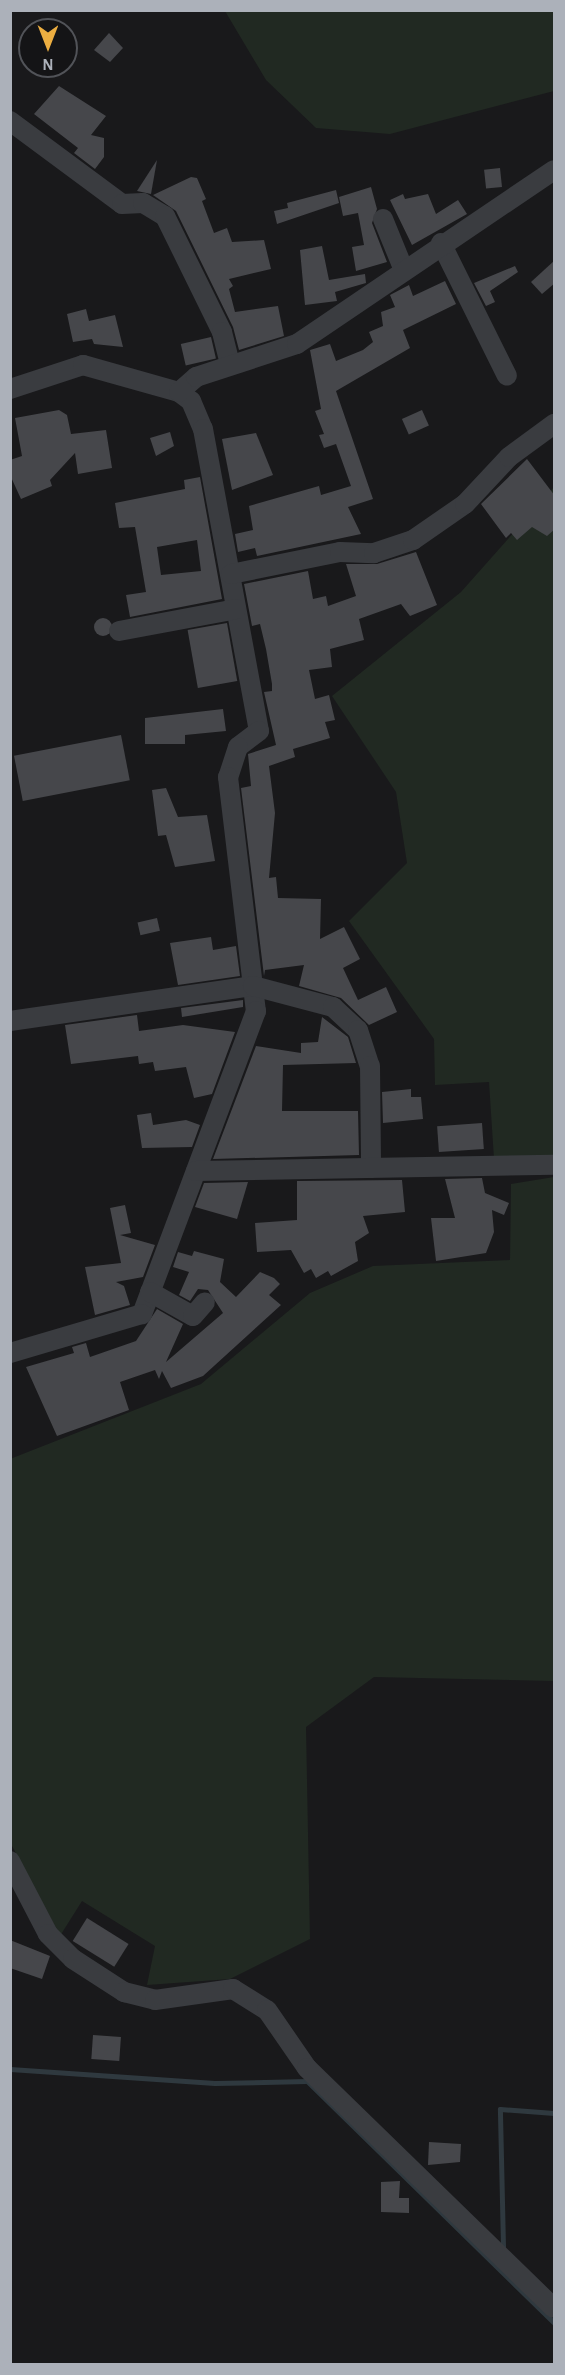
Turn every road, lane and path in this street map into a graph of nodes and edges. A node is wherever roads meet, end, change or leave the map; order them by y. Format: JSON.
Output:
{"nodes":[{"id":1,"x":10,"y":121,"type":"edge"},
{"id":2,"x":555,"y":170,"type":"edge"},
{"id":3,"x":383,"y":219,"type":"dead end"},
{"id":4,"x":441,"y":243,"type":"junction"},
{"id":5,"x":403,"y":268,"type":"junction"},
{"id":6,"x":230,"y":364,"type":"junction"},
{"id":7,"x":507,"y":376,"type":"dead end"},
{"id":8,"x":10,"y":389,"type":"edge"},
{"id":9,"x":179,"y":392,"type":"junction"},
{"id":10,"x":555,"y":424,"type":"edge"},
{"id":11,"x":231,"y":574,"type":"junction"},
{"id":12,"x":236,"y":609,"type":"junction"},
{"id":13,"x":119,"y":632,"type":"dead end"},
{"id":14,"x":253,"y":986,"type":"junction"},
{"id":15,"x":10,"y":1021,"type":"edge"},
{"id":16,"x":555,"y":1165,"type":"edge"},
{"id":17,"x":371,"y":1168,"type":"junction"},
{"id":18,"x":196,"y":1171,"type":"junction"},
{"id":19,"x":150,"y":1292,"type":"junction"},
{"id":20,"x":205,"y":1302,"type":"dead end"},
{"id":21,"x":10,"y":1353,"type":"edge"},
{"id":22,"x":10,"y":1861,"type":"edge"},
{"id":23,"x":555,"y":2308,"type":"edge"}],
"edges":[{"from":1,"to":6,"type":"street"},
{"from":2,"to":4,"type":"street"},
{"from":3,"to":5,"type":"street"},
{"from":4,"to":5,"type":"street"},
{"from":4,"to":7,"type":"street"},
{"from":5,"to":6,"type":"street"},
{"from":6,"to":9,"type":"street"},
{"from":8,"to":9,"type":"street"},
{"from":9,"to":11,"type":"street"},
{"from":10,"to":11,"type":"street"},
{"from":11,"to":12,"type":"street"},
{"from":12,"to":13,"type":"street"},
{"from":12,"to":14,"type":"street"},
{"from":14,"to":15,"type":"street"},
{"from":14,"to":17,"type":"street"},
{"from":14,"to":18,"type":"street"},
{"from":16,"to":17,"type":"street"},
{"from":17,"to":18,"type":"street"},
{"from":18,"to":19,"type":"street"},
{"from":19,"to":20,"type":"street"},
{"from":19,"to":21,"type":"street"},
{"from":22,"to":23,"type":"street"}]}
